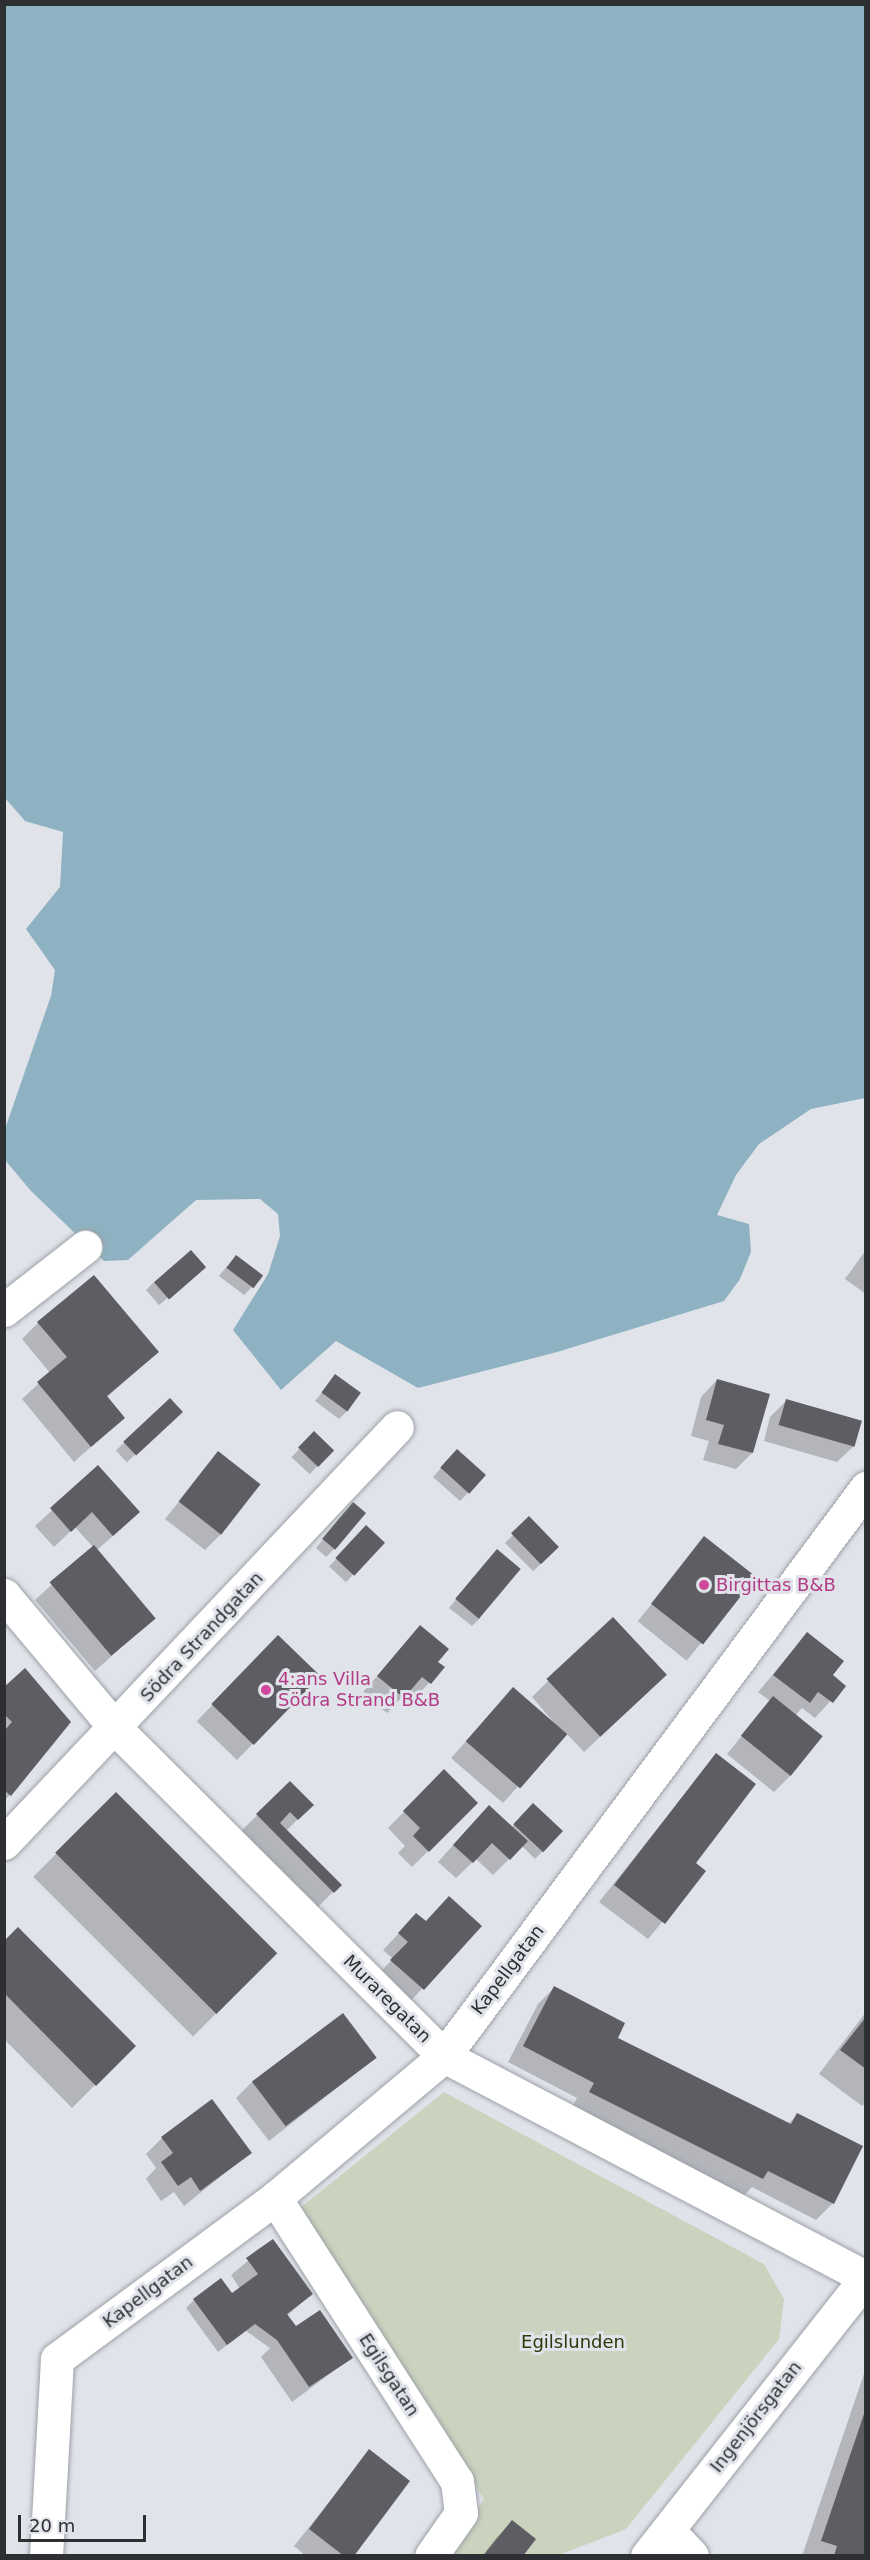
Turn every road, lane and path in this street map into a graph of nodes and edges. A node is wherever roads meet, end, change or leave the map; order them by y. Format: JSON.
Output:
{"nodes":[{"id":1,"x":86,"y":1247,"type":"dead end"},
{"id":2,"x":4,"y":1310,"type":"edge"},
{"id":3,"x":396,"y":1427,"type":"dead end"},
{"id":4,"x":866,"y":1488,"type":"edge"},
{"id":5,"x":4,"y":1595,"type":"edge"},
{"id":6,"x":116,"y":1729,"type":"junction"},
{"id":7,"x":4,"y":1843,"type":"edge"},
{"id":8,"x":444,"y":2056,"type":"junction"},
{"id":9,"x":275,"y":2198,"type":"junction"},
{"id":10,"x":865,"y":2278,"type":"edge"},
{"id":11,"x":668,"y":2530,"type":"junction"},
{"id":12,"x":46,"y":2556,"type":"edge"},
{"id":13,"x":431,"y":2556,"type":"edge"},
{"id":14,"x":647,"y":2556,"type":"edge"},
{"id":15,"x":692,"y":2556,"type":"edge"}],
"edges":[{"from":1,"to":2,"type":"street"},
{"from":3,"to":6,"type":"street","name":"Södra Strandgatan"},
{"from":4,"to":8,"type":"street","name":"Kapellgatan"},
{"from":5,"to":6,"type":"street","name":"Muraregatan"},
{"from":6,"to":7,"type":"street","name":"Södra Strandgatan"},
{"from":6,"to":8,"type":"street","name":"Muraregatan"},
{"from":8,"to":9,"type":"street","name":"Kapellgatan"},
{"from":8,"to":10,"type":"street","name":"Muraregatan"},
{"from":9,"to":12,"type":"street","name":"Kapellgatan"},
{"from":9,"to":13,"type":"street","name":"Egilsgatan"},
{"from":10,"to":11,"type":"street","name":"Ingenjörsgatan"},
{"from":11,"to":14,"type":"street","name":"Ingenjörsgatan"},
{"from":11,"to":15,"type":"street"}]}
